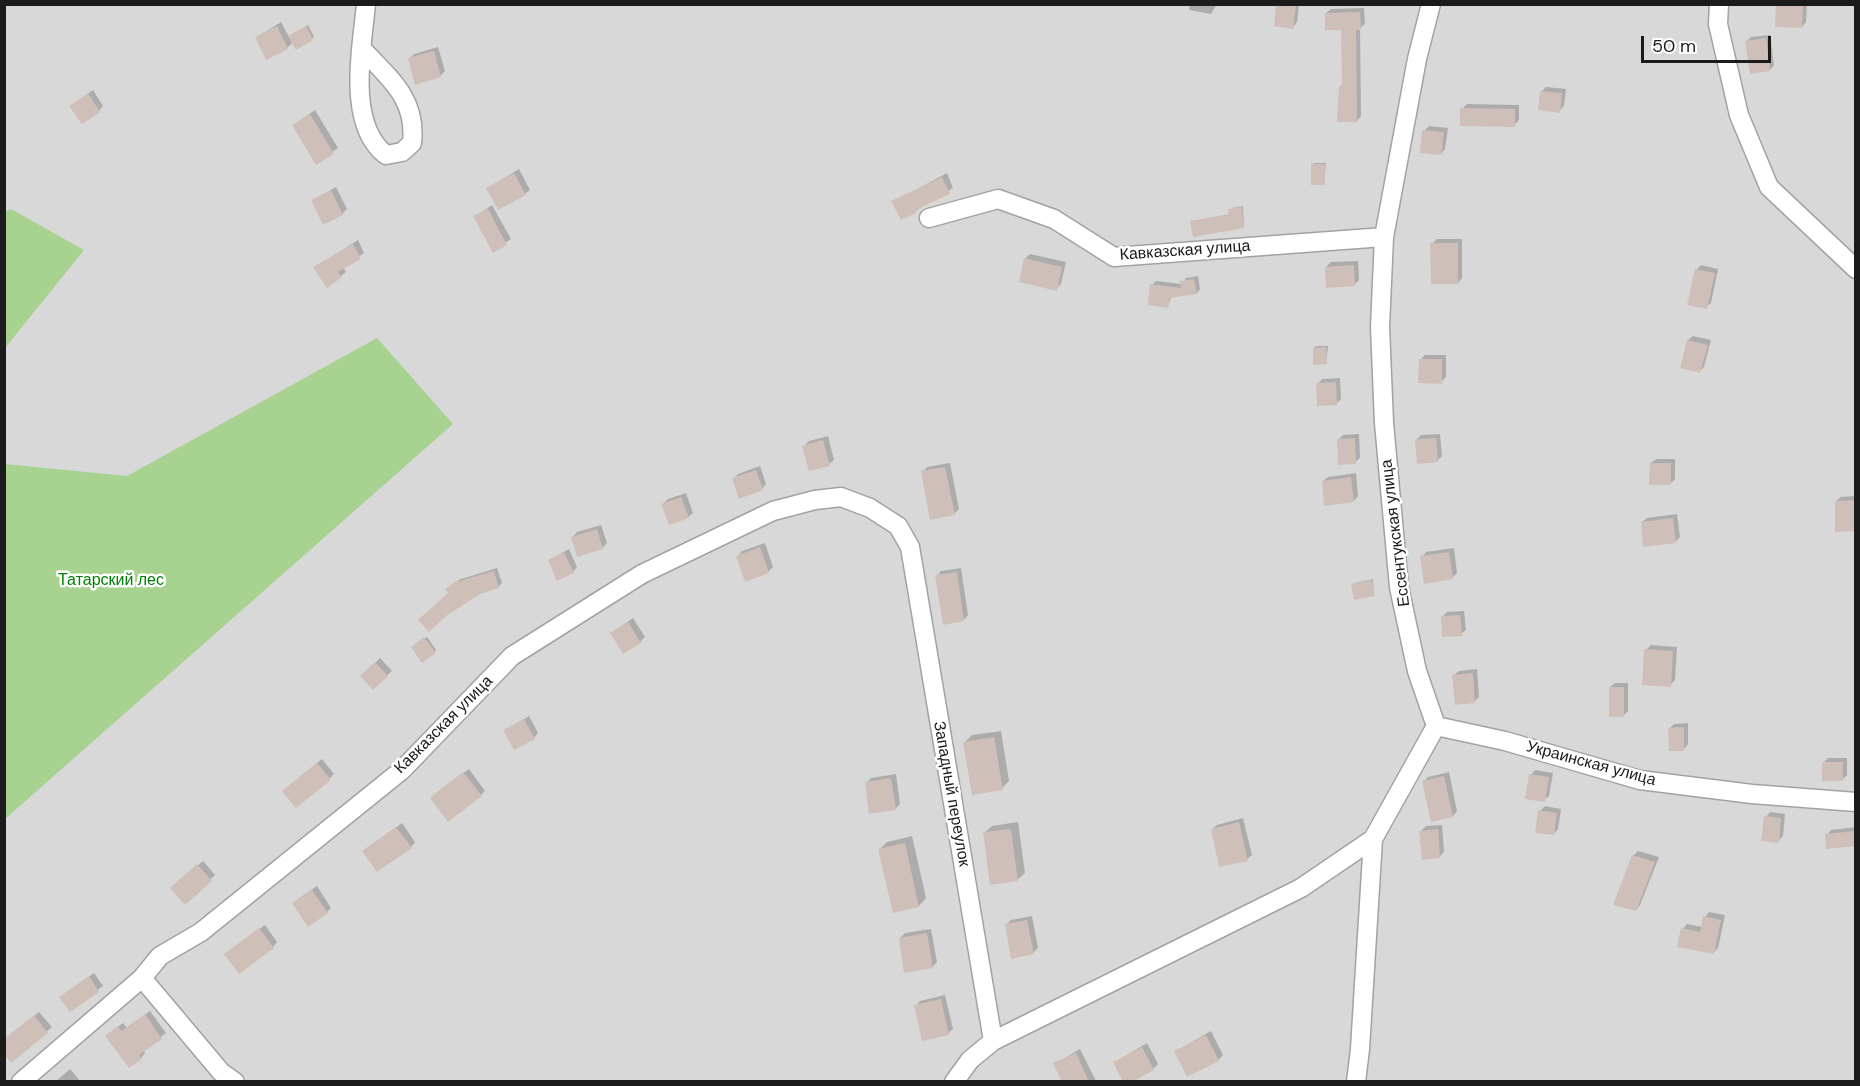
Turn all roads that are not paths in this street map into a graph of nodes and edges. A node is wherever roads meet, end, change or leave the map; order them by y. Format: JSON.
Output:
{"nodes":[{"id":1,"x":366,"y":4,"type":"edge"},
{"id":2,"x":1431,"y":4,"type":"edge"},
{"id":3,"x":1719,"y":4,"type":"edge"},
{"id":4,"x":362,"y":50,"type":"junction"},
{"id":5,"x":930,"y":218,"type":"dead end"},
{"id":6,"x":1384,"y":237,"type":"junction"},
{"id":7,"x":1856,"y":268,"type":"edge"},
{"id":8,"x":910,"y":547,"type":"joint"},
{"id":9,"x":1436,"y":726,"type":"junction"},
{"id":10,"x":1856,"y":801,"type":"edge"},
{"id":11,"x":1373,"y":839,"type":"junction"},
{"id":12,"x":142,"y":978,"type":"junction"},
{"id":13,"x":993,"y":1041,"type":"junction"},
{"id":14,"x":970,"y":1060,"type":"junction"},
{"id":15,"x":21,"y":1082,"type":"edge"},
{"id":16,"x":235,"y":1082,"type":"edge"},
{"id":17,"x":954,"y":1082,"type":"edge"},
{"id":18,"x":971,"y":1082,"type":"edge"},
{"id":19,"x":1356,"y":1082,"type":"edge"}],
"edges":[{"from":1,"to":4,"type":"street"},
{"from":2,"to":6,"type":"street","name":"Ессентукская улица"},
{"from":3,"to":7,"type":"street"},
{"from":4,"to":4,"type":"street"},
{"from":5,"to":6,"type":"street","name":"Кавказская улица"},
{"from":6,"to":9,"type":"street","name":"Ессентукская улица"},
{"from":8,"to":12,"type":"street","name":"Кавказская улица"},
{"from":8,"to":13,"type":"street","name":"Западный переулок"},
{"from":9,"to":10,"type":"street","name":"Украинская улица"},
{"from":9,"to":11,"type":"street"},
{"from":11,"to":13,"type":"street"},
{"from":11,"to":19,"type":"street"},
{"from":12,"to":15,"type":"street","name":"Кавказская улица"},
{"from":12,"to":16,"type":"street"},
{"from":13,"to":14,"type":"street"},
{"from":14,"to":17,"type":"street"},
{"from":14,"to":18,"type":"street"}]}
